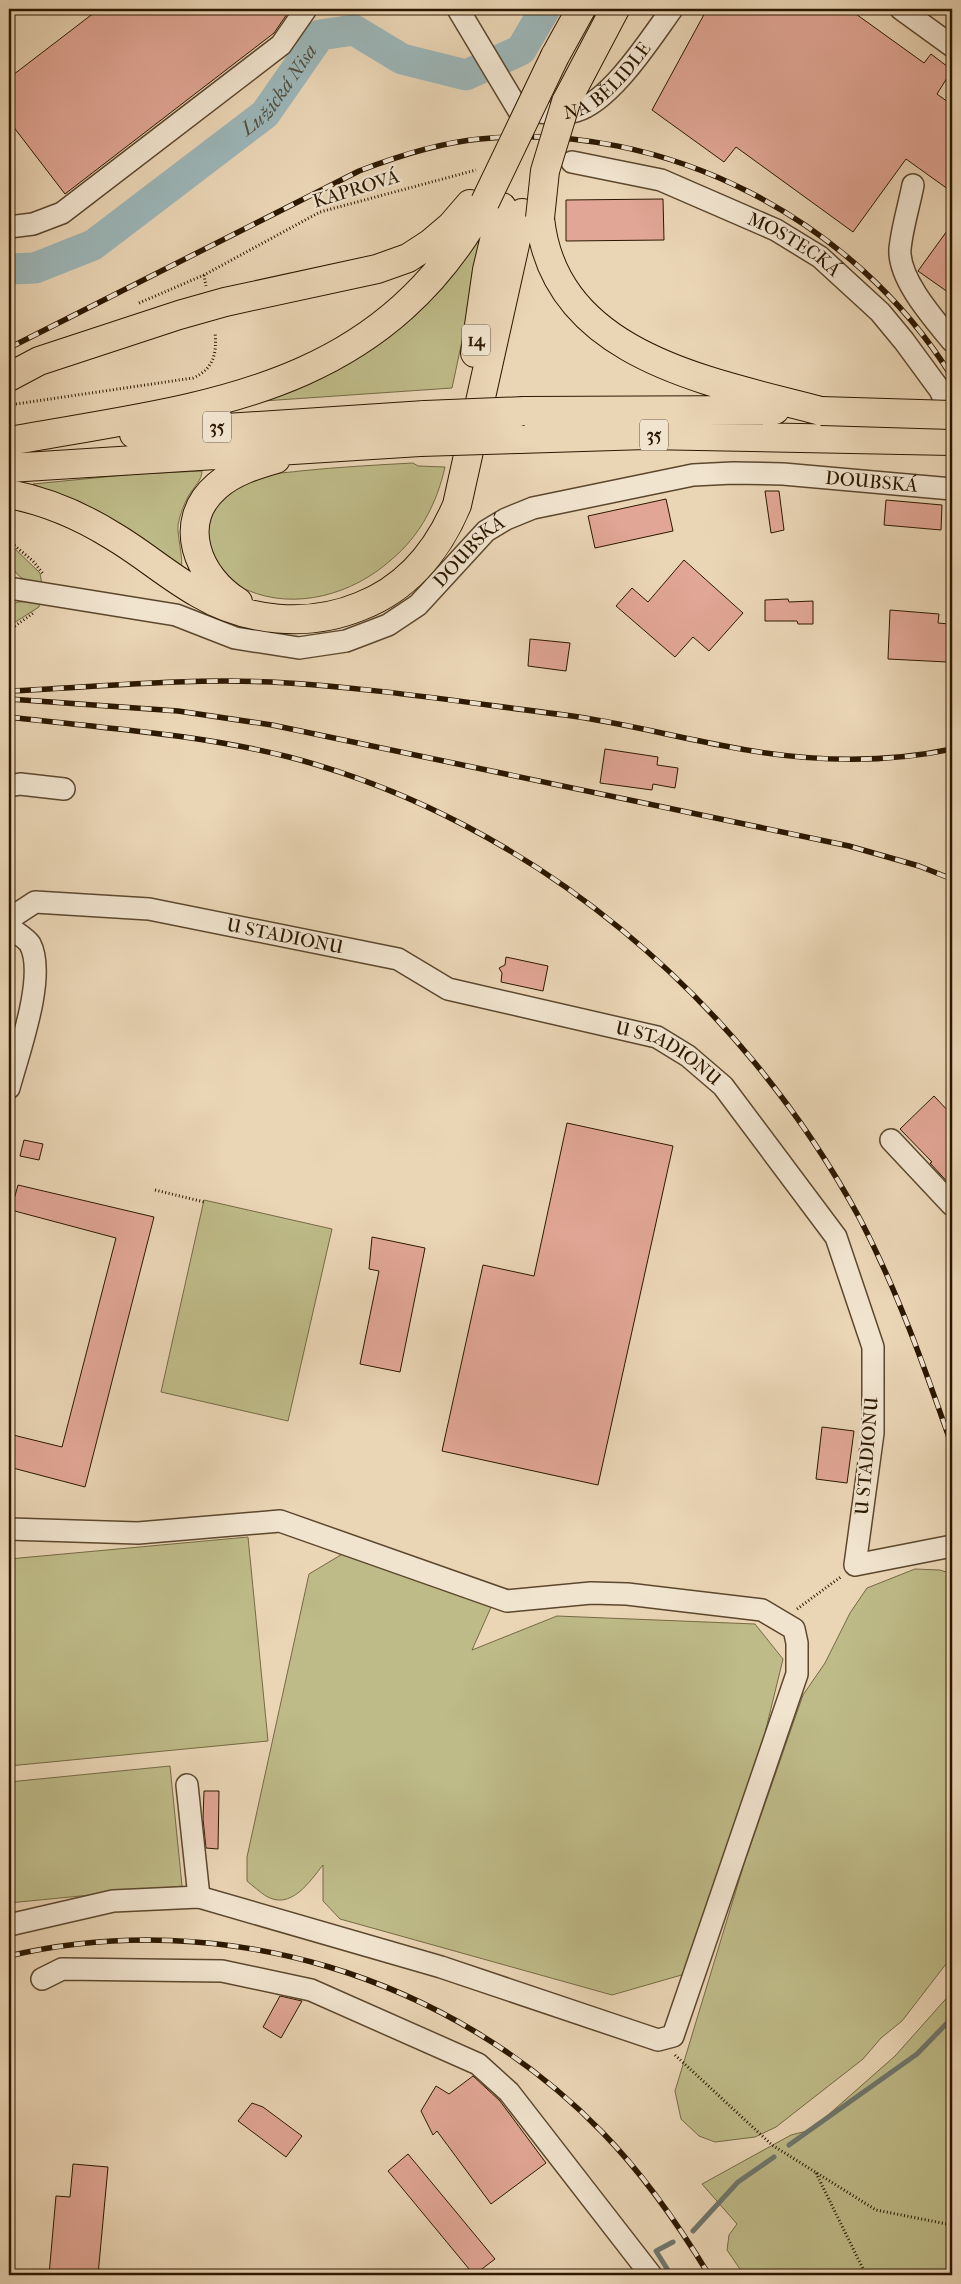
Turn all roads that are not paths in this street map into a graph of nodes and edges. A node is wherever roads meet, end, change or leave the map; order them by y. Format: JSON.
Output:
{"nodes":[{"id":1,"x":306,"y":9,"type":"edge"},
{"id":2,"x":458,"y":9,"type":"edge"},
{"id":3,"x":581,"y":9,"type":"edge"},
{"id":4,"x":615,"y":9,"type":"edge"},
{"id":5,"x":672,"y":9,"type":"edge"},
{"id":6,"x":901,"y":9,"type":"edge"},
{"id":7,"x":952,"y":46,"type":"edge"},
{"id":8,"x":555,"y":56,"type":"junction"},
{"id":9,"x":572,"y":162,"type":"dead end"},
{"id":10,"x":913,"y":185,"type":"dead end"},
{"id":11,"x":505,"y":208,"type":"junction"},
{"id":12,"x":9,"y":227,"type":"edge"},
{"id":13,"x":952,"y":342,"type":"edge"},
{"id":14,"x":9,"y":377,"type":"edge"},
{"id":15,"x":952,"y":416,"type":"edge"},
{"id":16,"x":789,"y":417,"type":"junction"},
{"id":17,"x":952,"y":441,"type":"edge"},
{"id":18,"x":9,"y":442,"type":"edge"},
{"id":19,"x":334,"y":447,"type":"junction"},
{"id":20,"x":9,"y":468,"type":"edge"},
{"id":21,"x":952,"y":489,"type":"edge"},
{"id":22,"x":9,"y":494,"type":"edge"},
{"id":23,"x":9,"y":588,"type":"edge"},
{"id":24,"x":276,"y":619,"type":"junction"},
{"id":25,"x":9,"y":786,"type":"edge"},
{"id":26,"x":64,"y":789,"type":"dead end"},
{"id":27,"x":9,"y":919,"type":"edge"},
{"id":28,"x":9,"y":927,"type":"edge"},
{"id":29,"x":9,"y":1088,"type":"edge"},
{"id":30,"x":891,"y":1140,"type":"dead end"},
{"id":31,"x":952,"y":1205,"type":"edge"},
{"id":32,"x":9,"y":1529,"type":"edge"},
{"id":33,"x":952,"y":1546,"type":"edge"},
{"id":34,"x":187,"y":1785,"type":"dead end"},
{"id":35,"x":199,"y":1897,"type":"junction"},
{"id":36,"x":9,"y":1925,"type":"edge"},
{"id":37,"x":42,"y":1979,"type":"dead end"},
{"id":38,"x":651,"y":2275,"type":"edge"}],
"edges":[{"from":1,"to":12,"type":"street"},
{"from":2,"to":5,"type":"street","name":"NA BĚLIDLE"},
{"from":3,"to":8,"type":"highway","number":"14"},
{"from":4,"to":11,"type":"highway","number":"14","bridge":true},
{"from":6,"to":7,"type":"street"},
{"from":8,"to":11,"type":"highway","number":"14","bridge":true},
{"from":8,"to":11,"type":"highway","bridge":true},
{"from":9,"to":15,"type":"street","name":"MOSTECKÁ"},
{"from":10,"to":13,"type":"street"},
{"from":11,"to":14,"type":"highway"},
{"from":11,"to":16,"type":"highway","number":"35"},
{"from":11,"to":18,"type":"highway"},
{"from":11,"to":24,"type":"highway","number":"14"},
{"from":15,"to":16,"type":"highway","number":"35","bridge":true},
{"from":16,"to":17,"type":"highway","number":"35"},
{"from":16,"to":18,"type":"highway","number":"35","bridge":true},
{"from":16,"to":19,"type":"highway","number":"35","bridge":true},
{"from":19,"to":20,"type":"highway","number":"35"},
{"from":19,"to":24,"type":"highway"},
{"from":21,"to":23,"type":"street","name":"DOUBSKÁ"},
{"from":22,"to":24,"type":"highway"},
{"from":25,"to":26,"type":"street"},
{"from":27,"to":33,"type":"street","name":"U STADIONU"},
{"from":28,"to":29,"type":"street"},
{"from":30,"to":31,"type":"street"},
{"from":32,"to":35,"type":"street"},
{"from":34,"to":35,"type":"street"},
{"from":35,"to":36,"type":"street"},
{"from":37,"to":38,"type":"street"}]}
